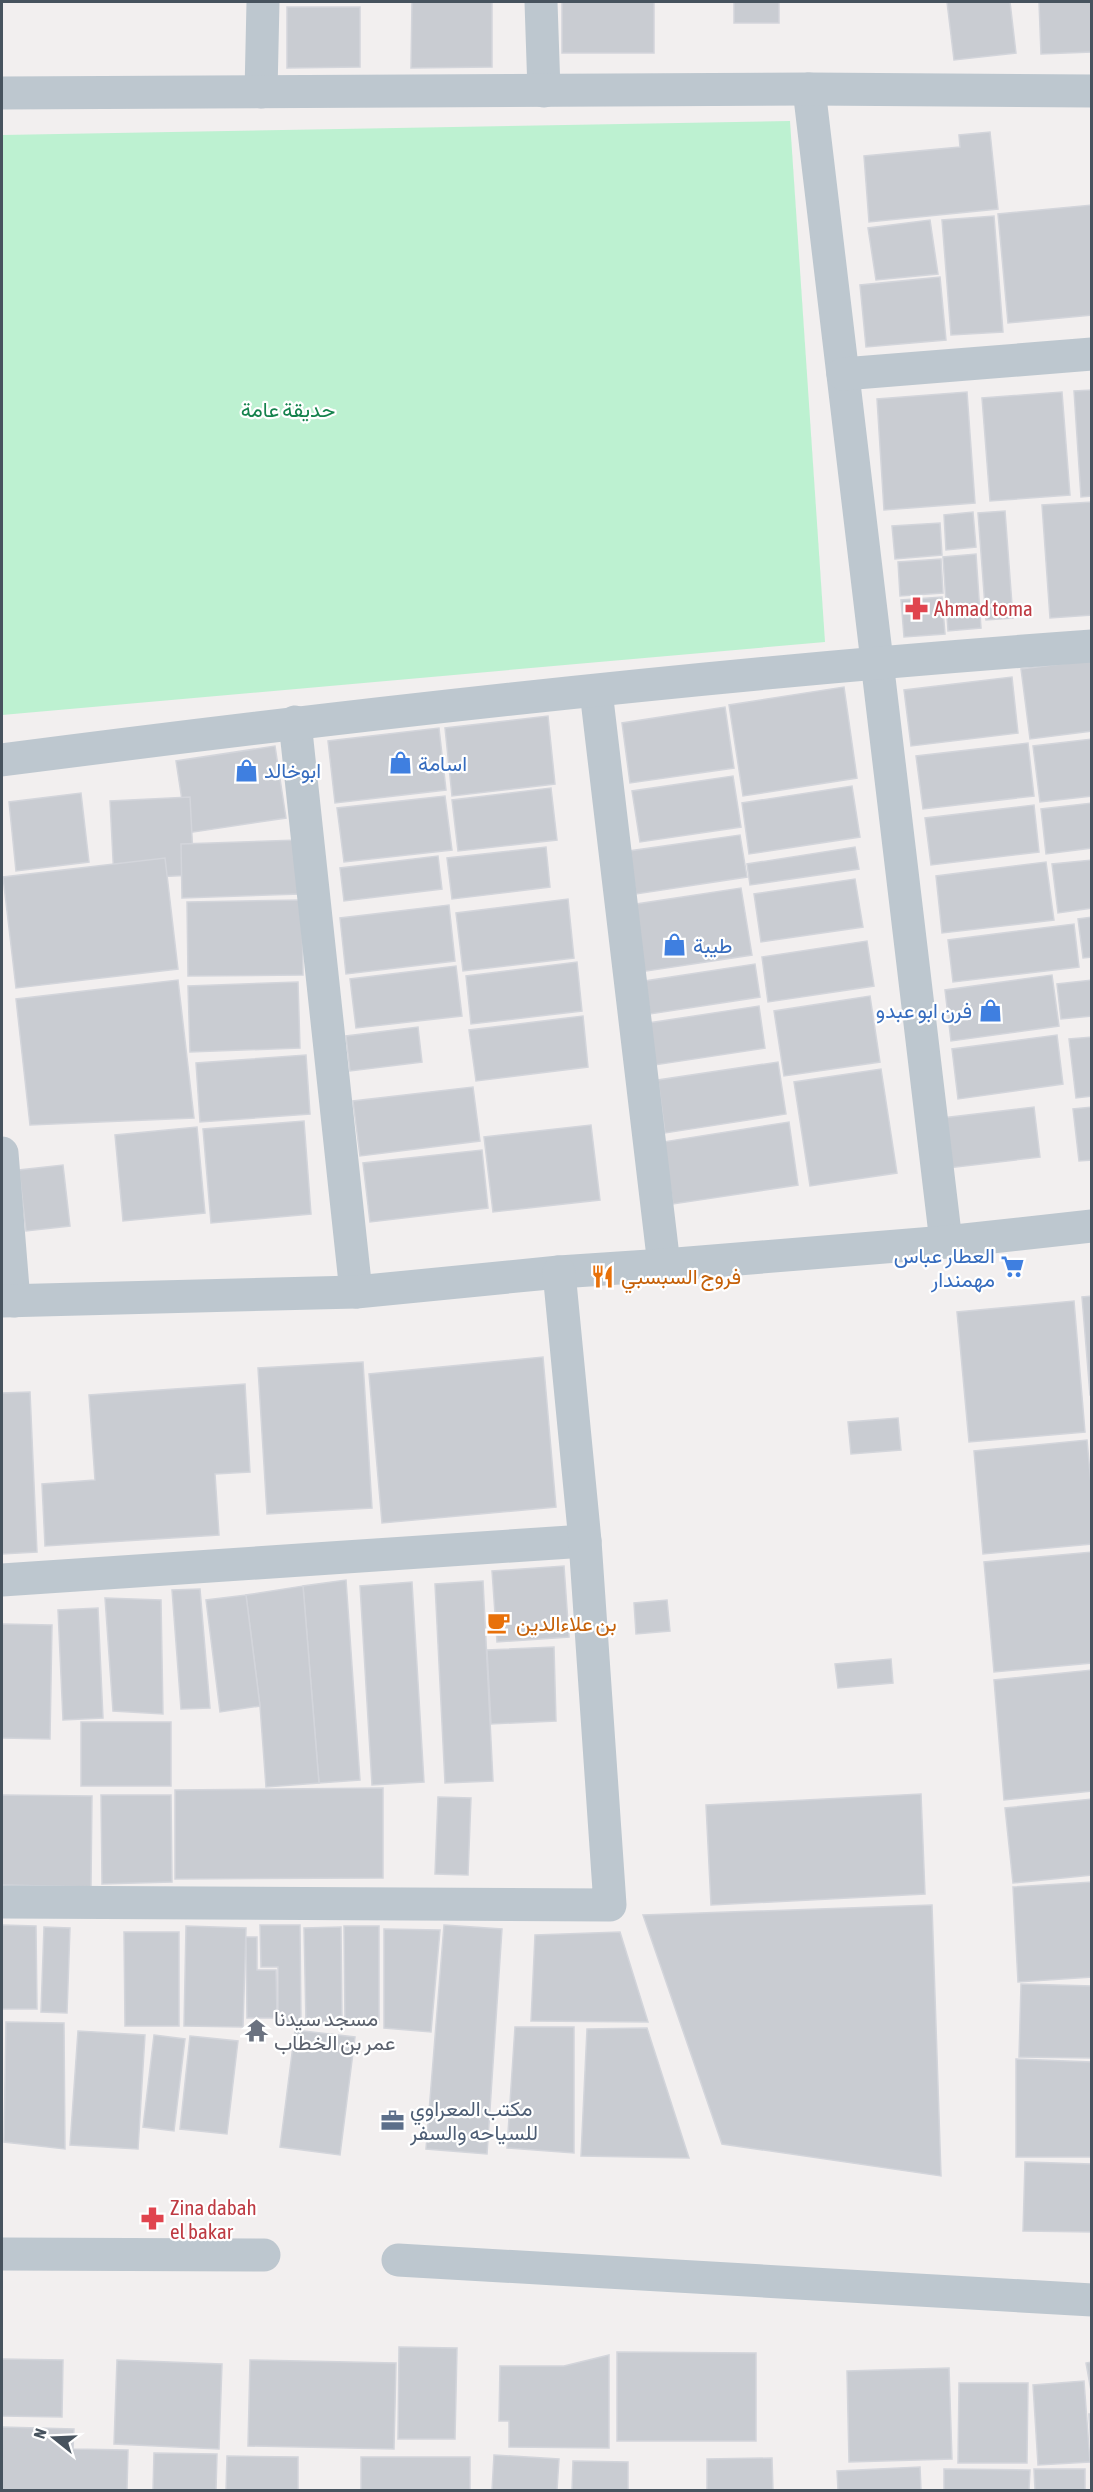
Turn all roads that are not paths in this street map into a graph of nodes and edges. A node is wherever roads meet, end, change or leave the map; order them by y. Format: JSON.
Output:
{"nodes":[{"id":1,"x":263,"y":2,"type":"edge"},
{"id":2,"x":541,"y":2,"type":"edge"},
{"id":3,"x":809,"y":89,"type":"junction"},
{"id":4,"x":544,"y":91,"type":"junction"},
{"id":5,"x":1092,"y":91,"type":"edge"},
{"id":6,"x":261,"y":92,"type":"junction"},
{"id":7,"x":2,"y":93,"type":"edge"},
{"id":8,"x":1092,"y":354,"type":"edge"},
{"id":9,"x":843,"y":374,"type":"junction"},
{"id":10,"x":1092,"y":646,"type":"edge"},
{"id":11,"x":876,"y":661,"type":"junction"},
{"id":12,"x":596,"y":691,"type":"junction"},
{"id":13,"x":295,"y":722,"type":"junction"},
{"id":14,"x":2,"y":760,"type":"edge"},
{"id":15,"x":2,"y":1153,"type":"edge"},
{"id":16,"x":1092,"y":1226,"type":"edge"},
{"id":17,"x":946,"y":1242,"type":"junction"},
{"id":18,"x":664,"y":1265,"type":"junction"},
{"id":19,"x":559,"y":1272,"type":"junction"},
{"id":20,"x":356,"y":1292,"type":"junction"},
{"id":21,"x":8,"y":1301,"type":"edge"},
{"id":22,"x":585,"y":1541,"type":"junction"},
{"id":23,"x":2,"y":1580,"type":"edge"},
{"id":24,"x":2,"y":1902,"type":"edge"},
{"id":25,"x":2,"y":2254,"type":"edge"},
{"id":26,"x":264,"y":2255,"type":"dead end"},
{"id":27,"x":398,"y":2260,"type":"dead end"},
{"id":28,"x":1092,"y":2300,"type":"edge"}],
"edges":[{"from":1,"to":6,"type":"street"},
{"from":2,"to":4,"type":"street"},
{"from":3,"to":4,"type":"street"},
{"from":3,"to":5,"type":"street"},
{"from":3,"to":9,"type":"street"},
{"from":4,"to":6,"type":"street"},
{"from":6,"to":7,"type":"street"},
{"from":8,"to":9,"type":"street"},
{"from":9,"to":11,"type":"street"},
{"from":10,"to":11,"type":"street"},
{"from":11,"to":12,"type":"street"},
{"from":11,"to":17,"type":"street"},
{"from":12,"to":13,"type":"street"},
{"from":12,"to":18,"type":"street"},
{"from":13,"to":14,"type":"street"},
{"from":13,"to":20,"type":"street"},
{"from":15,"to":21,"type":"street"},
{"from":16,"to":17,"type":"street"},
{"from":17,"to":18,"type":"street"},
{"from":18,"to":19,"type":"street"},
{"from":19,"to":20,"type":"street"},
{"from":19,"to":22,"type":"street"},
{"from":20,"to":21,"type":"street"},
{"from":22,"to":23,"type":"street"},
{"from":22,"to":24,"type":"street"},
{"from":25,"to":26,"type":"street"},
{"from":27,"to":28,"type":"street"}]}
